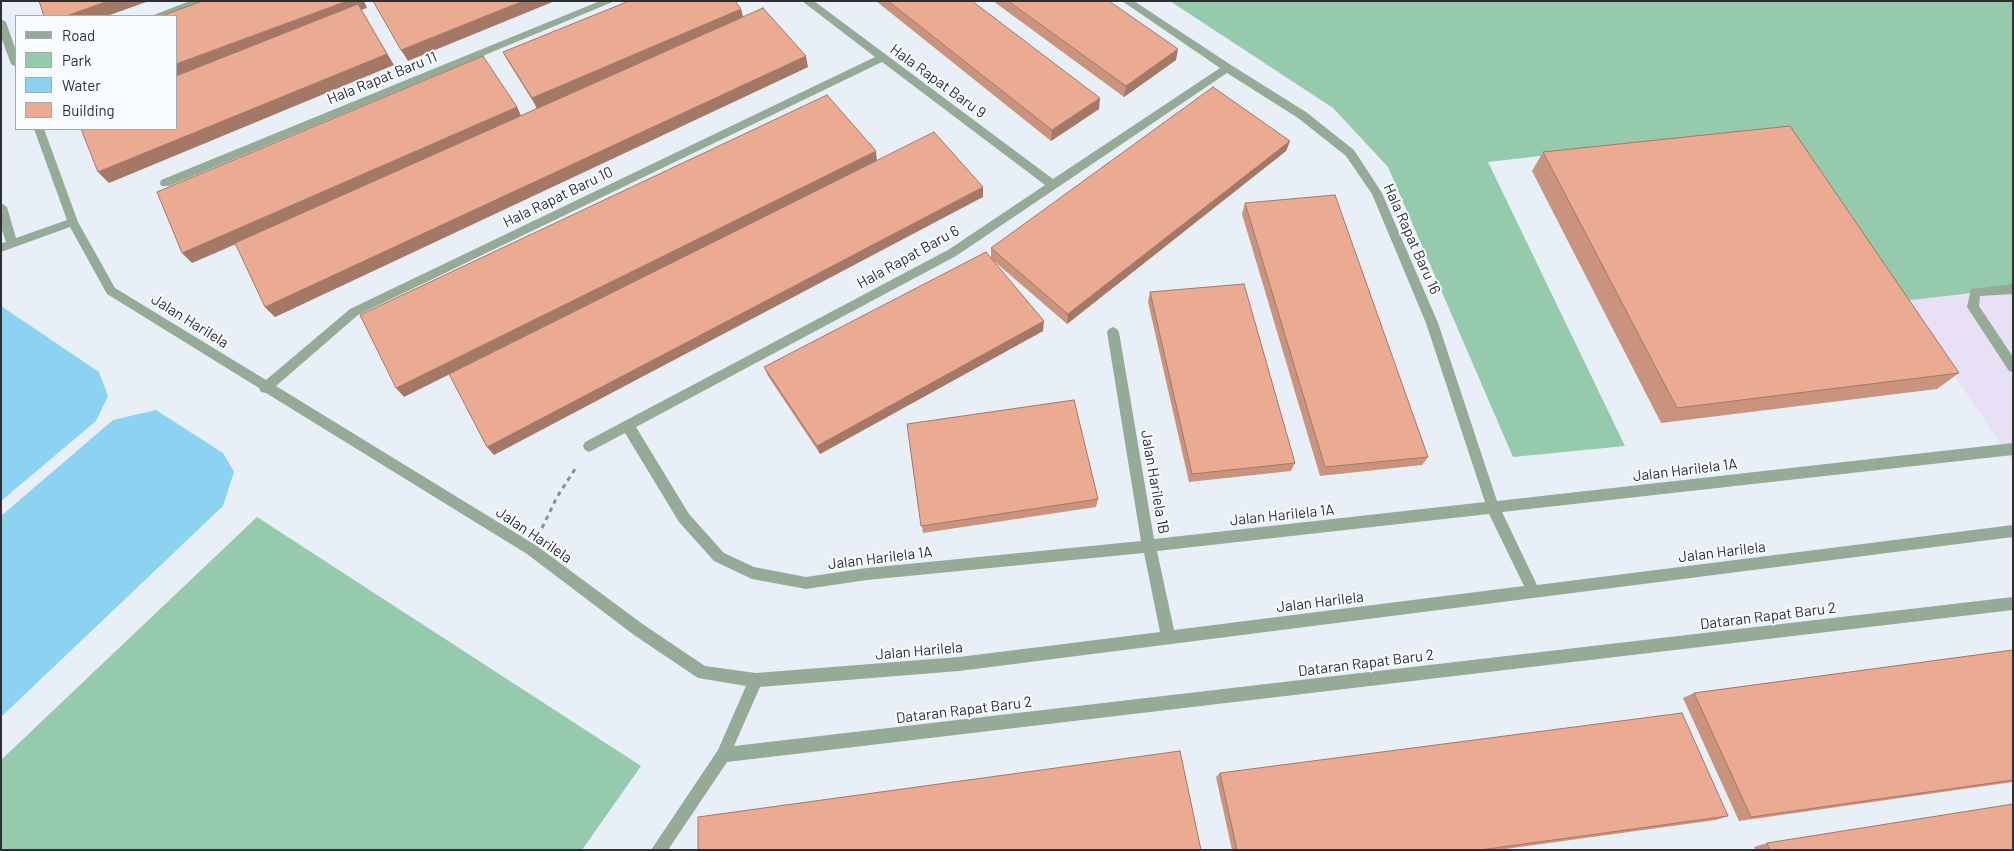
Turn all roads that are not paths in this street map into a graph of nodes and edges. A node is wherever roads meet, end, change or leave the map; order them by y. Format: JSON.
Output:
{"nodes":[{"id":1,"x":200,"y":1,"type":"edge"},
{"id":2,"x":610,"y":1,"type":"edge"},
{"id":3,"x":807,"y":1,"type":"edge"},
{"id":4,"x":1127,"y":1,"type":"edge"},
{"id":5,"x":162,"y":15,"type":"edge"},
{"id":6,"x":1,"y":22,"type":"edge"},
{"id":7,"x":881,"y":58,"type":"junction"},
{"id":8,"x":15,"y":61,"type":"edge"},
{"id":9,"x":1227,"y":68,"type":"junction"},
{"id":10,"x":40,"y":130,"type":"edge"},
{"id":11,"x":165,"y":183,"type":"dead end"},
{"id":12,"x":1052,"y":184,"type":"junction"},
{"id":13,"x":1,"y":207,"type":"edge"},
{"id":14,"x":73,"y":222,"type":"junction"},
{"id":15,"x":7,"y":246,"type":"edge"},
{"id":16,"x":2013,"y":289,"type":"edge"},
{"id":17,"x":1113,"y":332,"type":"dead end"},
{"id":18,"x":2013,"y":366,"type":"edge"},
{"id":19,"x":266,"y":388,"type":"junction"},
{"id":20,"x":628,"y":426,"type":"junction"},
{"id":21,"x":589,"y":446,"type":"road end"},
{"id":22,"x":2013,"y":449,"type":"edge"},
{"id":23,"x":1493,"y":508,"type":"junction"},
{"id":24,"x":2013,"y":531,"type":"edge"},
{"id":25,"x":1149,"y":546,"type":"junction"},
{"id":26,"x":1534,"y":592,"type":"junction"},
{"id":27,"x":2013,"y":603,"type":"edge"},
{"id":28,"x":1168,"y":637,"type":"junction"},
{"id":29,"x":756,"y":680,"type":"junction"},
{"id":30,"x":723,"y":754,"type":"junction"},
{"id":31,"x":659,"y":850,"type":"edge"}],
"edges":[{"from":1,"to":5,"type":"street"},
{"from":2,"to":11,"type":"street","name":"Hala Rapat Baru 11"},
{"from":3,"to":7,"type":"street","name":"Hala Rapat Baru 9"},
{"from":4,"to":9,"type":"street","name":"Hala Rapat Baru 16"},
{"from":6,"to":8,"type":"street"},
{"from":7,"to":12,"type":"street","name":"Hala Rapat Baru 9"},
{"from":7,"to":19,"type":"street","name":"Hala Rapat Baru 10"},
{"from":9,"to":12,"type":"street","name":"Hala Rapat Baru 6"},
{"from":9,"to":23,"type":"street","name":"Hala Rapat Baru 16"},
{"from":10,"to":14,"type":"street","name":"Jalan Harilela"},
{"from":12,"to":20,"type":"street","name":"Hala Rapat Baru 6"},
{"from":13,"to":15,"type":"street"},
{"from":14,"to":15,"type":"street"},
{"from":14,"to":19,"type":"street","name":"Jalan Harilela"},
{"from":16,"to":18,"type":"street"},
{"from":17,"to":25,"type":"street","name":"Jalan Harilela 1B"},
{"from":19,"to":29,"type":"street","name":"Jalan Harilela"},
{"from":20,"to":21,"type":"street","name":"Hala Rapat Baru 6"},
{"from":20,"to":25,"type":"street","name":"Jalan Harilela 1A"},
{"from":22,"to":23,"type":"street","name":"Jalan Harilela 1A"},
{"from":23,"to":25,"type":"street","name":"Jalan Harilela 1A"},
{"from":23,"to":26,"type":"street","name":"Hala Rapat Baru 16"},
{"from":24,"to":26,"type":"street","name":"Jalan Harilela"},
{"from":25,"to":28,"type":"street","name":"Jalan Harilela 1B"},
{"from":26,"to":28,"type":"street","name":"Jalan Harilela"},
{"from":27,"to":30,"type":"street","name":"Dataran Rapat Baru 2"},
{"from":28,"to":29,"type":"street","name":"Jalan Harilela"},
{"from":29,"to":30,"type":"street"},
{"from":30,"to":31,"type":"street"}]}
